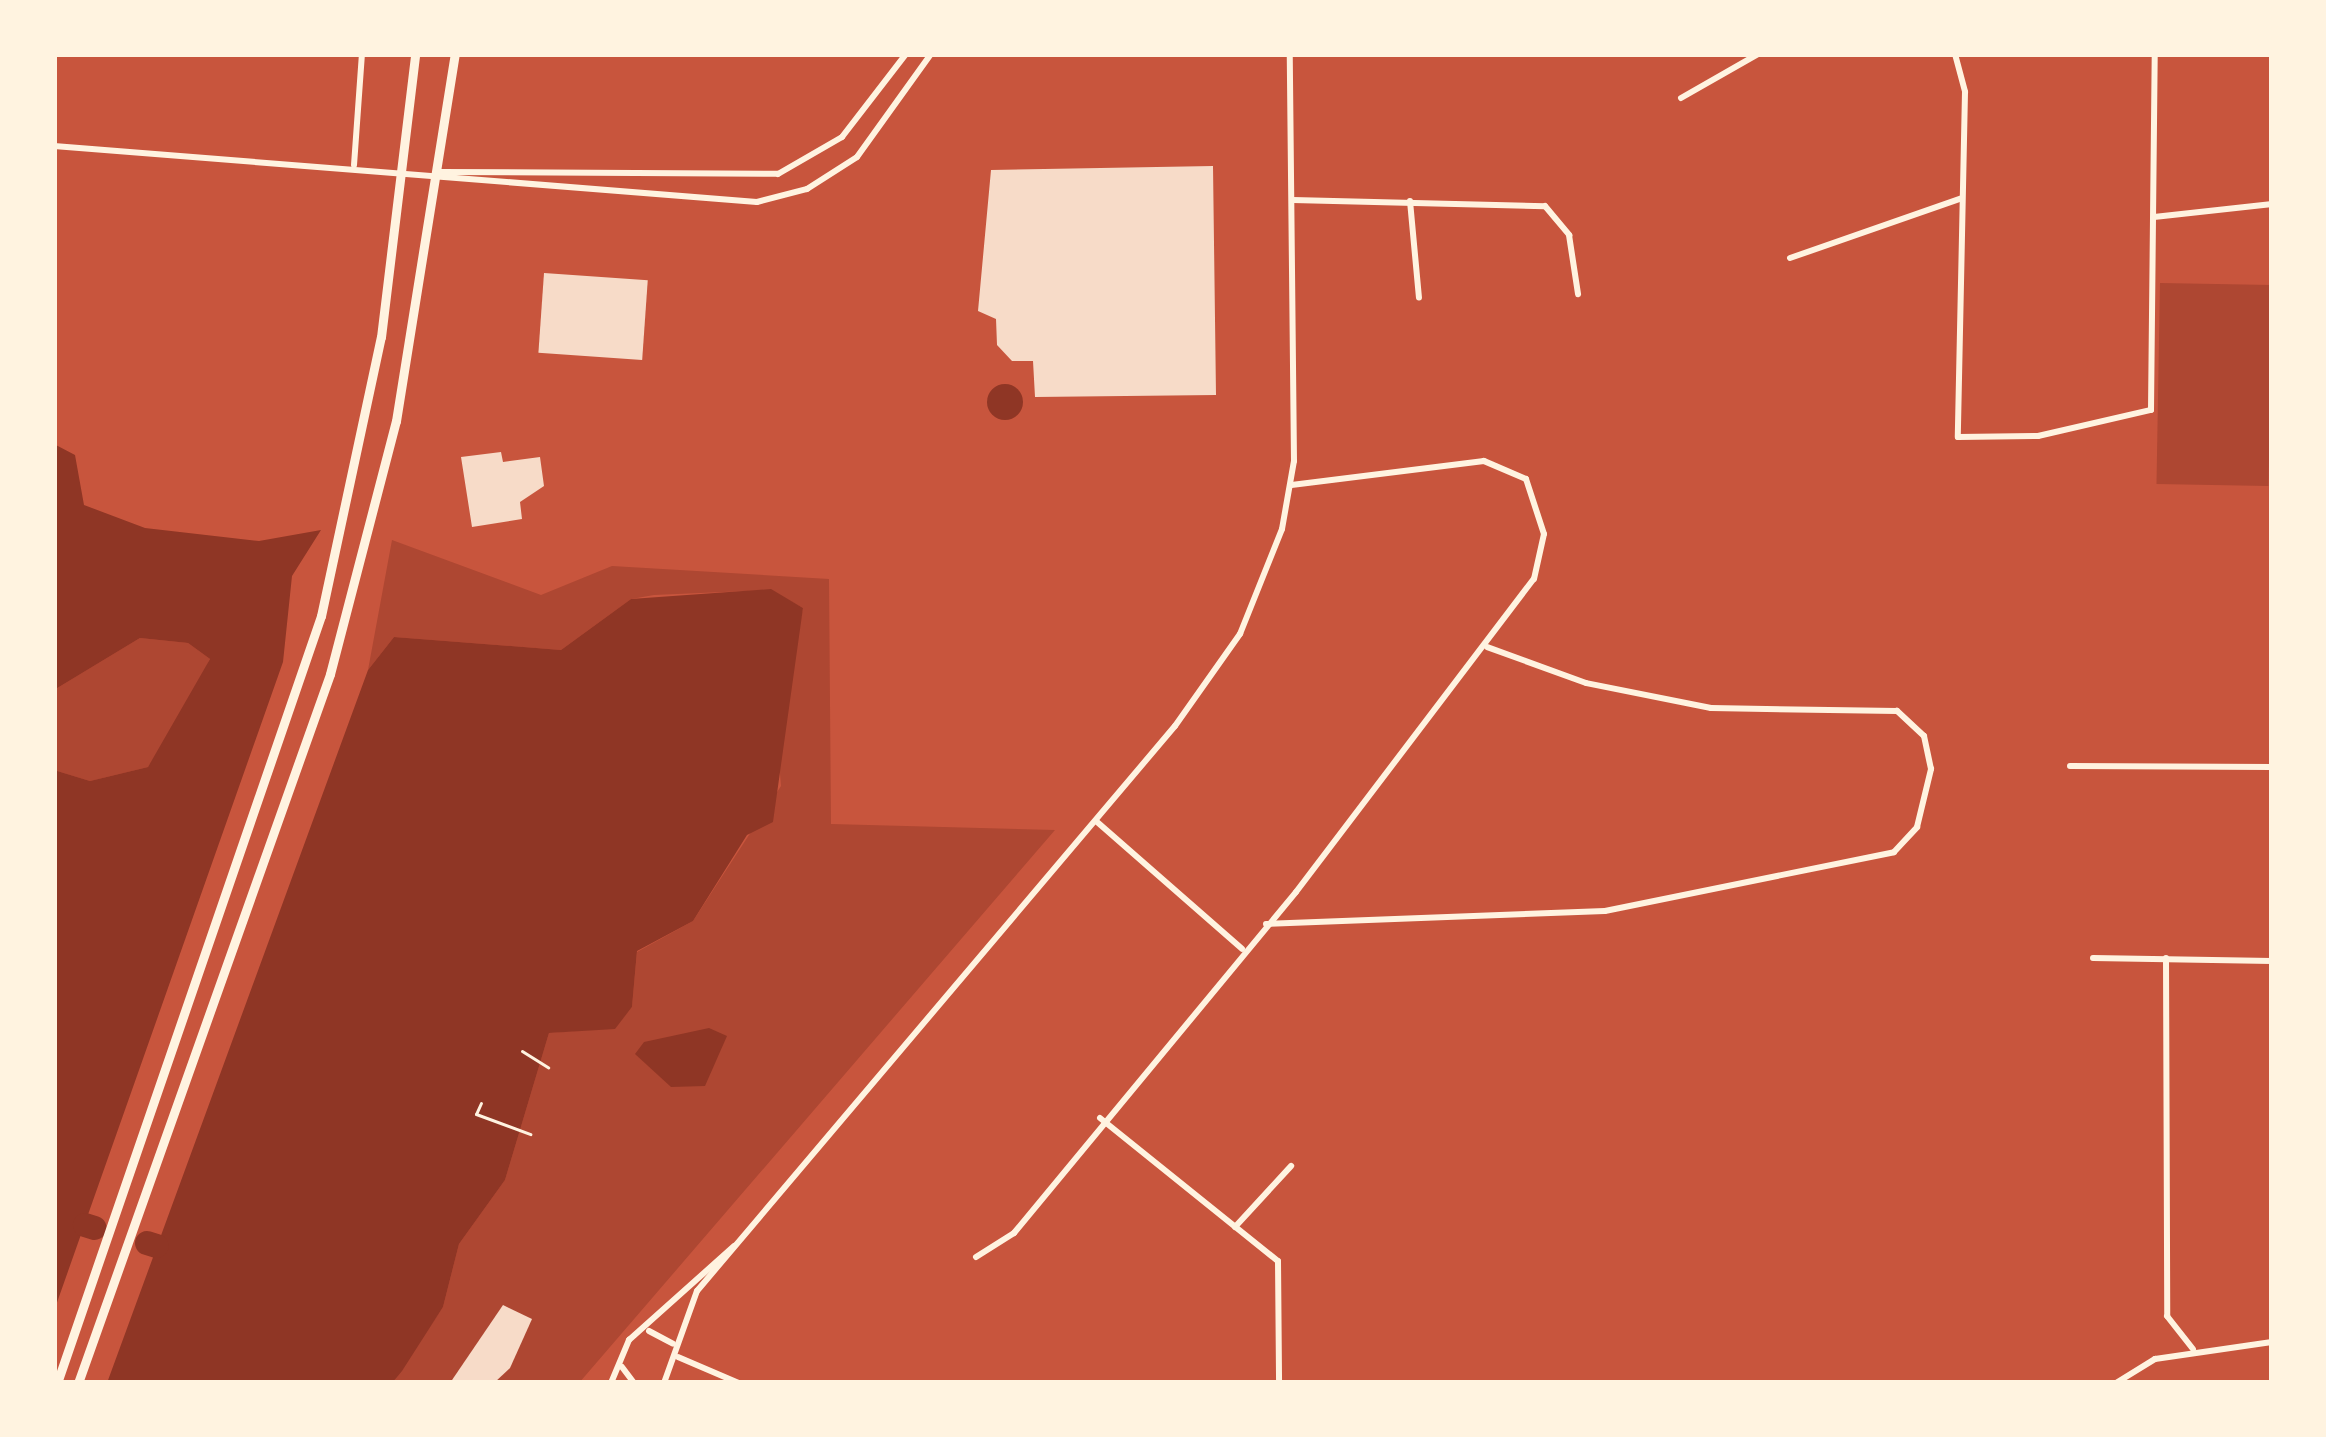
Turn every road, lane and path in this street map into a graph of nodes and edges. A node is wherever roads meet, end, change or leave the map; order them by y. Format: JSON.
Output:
{"nodes":[{"id":1,"x":362,"y":54,"type":"edge"},
{"id":2,"x":415,"y":54,"type":"edge"},
{"id":3,"x":455,"y":54,"type":"edge"},
{"id":4,"x":906,"y":54,"type":"edge"},
{"id":5,"x":931,"y":54,"type":"edge"},
{"id":6,"x":1290,"y":54,"type":"edge"},
{"id":7,"x":1758,"y":54,"type":"edge"},
{"id":8,"x":1955,"y":54,"type":"edge"},
{"id":9,"x":2155,"y":54,"type":"edge"},
{"id":10,"x":1682,"y":98,"type":"dead end"},
{"id":11,"x":54,"y":146,"type":"edge"},
{"id":12,"x":354,"y":165,"type":"junction"},
{"id":13,"x":406,"y":169,"type":"junction"},
{"id":14,"x":440,"y":172,"type":"junction"},
{"id":15,"x":1963,"y":197,"type":"junction"},
{"id":16,"x":1293,"y":200,"type":"junction"},
{"id":17,"x":1410,"y":201,"type":"junction"},
{"id":18,"x":2272,"y":204,"type":"edge"},
{"id":19,"x":2154,"y":217,"type":"junction"},
{"id":20,"x":1790,"y":258,"type":"dead end"},
{"id":21,"x":1578,"y":294,"type":"dead end"},
{"id":22,"x":1419,"y":298,"type":"dead end"},
{"id":23,"x":1291,"y":485,"type":"junction"},
{"id":24,"x":1487,"y":647,"type":"junction"},
{"id":25,"x":2070,"y":766,"type":"dead end"},
{"id":26,"x":2272,"y":767,"type":"edge"},
{"id":27,"x":1096,"y":821,"type":"junction"},
{"id":28,"x":1266,"y":925,"type":"junction"},
{"id":29,"x":1243,"y":950,"type":"junction"},
{"id":30,"x":2093,"y":958,"type":"dead end"},
{"id":31,"x":2166,"y":958,"type":"junction"},
{"id":32,"x":2272,"y":961,"type":"edge"},
{"id":33,"x":520,"y":1055,"type":"dead end"},
{"id":34,"x":548,"y":1066,"type":"dead end"},
{"id":35,"x":481,"y":1103,"type":"dead end"},
{"id":36,"x":476,"y":1114,"type":"junction"},
{"id":37,"x":1100,"y":1118,"type":"junction"},
{"id":38,"x":472,"y":1124,"type":"dead end"},
{"id":39,"x":530,"y":1134,"type":"dead end"},
{"id":40,"x":1292,"y":1166,"type":"dead end"},
{"id":41,"x":1235,"y":1227,"type":"junction"},
{"id":42,"x":734,"y":1246,"type":"junction"},
{"id":43,"x":976,"y":1257,"type":"dead end"},
{"id":44,"x":645,"y":1331,"type":"junction"},
{"id":45,"x":2272,"y":1342,"type":"edge"},
{"id":46,"x":675,"y":1347,"type":"junction"},
{"id":47,"x":2193,"y":1349,"type":"junction"},
{"id":48,"x":677,"y":1357,"type":"junction"},
{"id":49,"x":621,"y":1364,"type":"junction"},
{"id":50,"x":57,"y":1383,"type":"edge"},
{"id":51,"x":78,"y":1383,"type":"edge"},
{"id":52,"x":611,"y":1383,"type":"edge"},
{"id":53,"x":634,"y":1383,"type":"edge"},
{"id":54,"x":664,"y":1383,"type":"edge"},
{"id":55,"x":739,"y":1383,"type":"edge"},
{"id":56,"x":1279,"y":1383,"type":"edge"},
{"id":57,"x":2116,"y":1383,"type":"edge"}],
"edges":[{"from":1,"to":12,"type":"street"},
{"from":2,"to":13,"type":"highway"},
{"from":3,"to":14,"type":"highway"},
{"from":4,"to":14,"type":"street"},
{"from":5,"to":14,"type":"street"},
{"from":6,"to":16,"type":"street"},
{"from":7,"to":10,"type":"street"},
{"from":8,"to":15,"type":"street"},
{"from":9,"to":19,"type":"street"},
{"from":11,"to":12,"type":"street"},
{"from":12,"to":13,"type":"street"},
{"from":13,"to":14,"type":"street"},
{"from":13,"to":50,"type":"highway"},
{"from":14,"to":51,"type":"highway"},
{"from":15,"to":19,"type":"street"},
{"from":15,"to":20,"type":"street"},
{"from":16,"to":17,"type":"street"},
{"from":16,"to":23,"type":"street"},
{"from":17,"to":21,"type":"street"},
{"from":17,"to":22,"type":"street"},
{"from":18,"to":19,"type":"street"},
{"from":23,"to":24,"type":"street"},
{"from":23,"to":27,"type":"street"},
{"from":24,"to":28,"type":"street"},
{"from":24,"to":28,"type":"street"},
{"from":25,"to":26,"type":"street"},
{"from":27,"to":29,"type":"street"},
{"from":27,"to":42,"type":"street"},
{"from":28,"to":29,"type":"street"},
{"from":29,"to":37,"type":"street"},
{"from":30,"to":31,"type":"street"},
{"from":31,"to":32,"type":"street"},
{"from":31,"to":47,"type":"street"},
{"from":33,"to":34,"type":"path"},
{"from":35,"to":36,"type":"path"},
{"from":36,"to":38,"type":"path"},
{"from":36,"to":39,"type":"path"},
{"from":37,"to":41,"type":"street"},
{"from":37,"to":43,"type":"street"},
{"from":40,"to":41,"type":"street"},
{"from":41,"to":56,"type":"street"},
{"from":42,"to":44,"type":"street"},
{"from":42,"to":46,"type":"street"},
{"from":44,"to":46,"type":"street"},
{"from":44,"to":49,"type":"street"},
{"from":45,"to":47,"type":"street"},
{"from":46,"to":48,"type":"street"},
{"from":47,"to":57,"type":"street"},
{"from":48,"to":54,"type":"street"},
{"from":48,"to":55,"type":"street"},
{"from":49,"to":52,"type":"street"},
{"from":49,"to":53,"type":"street"}]}
